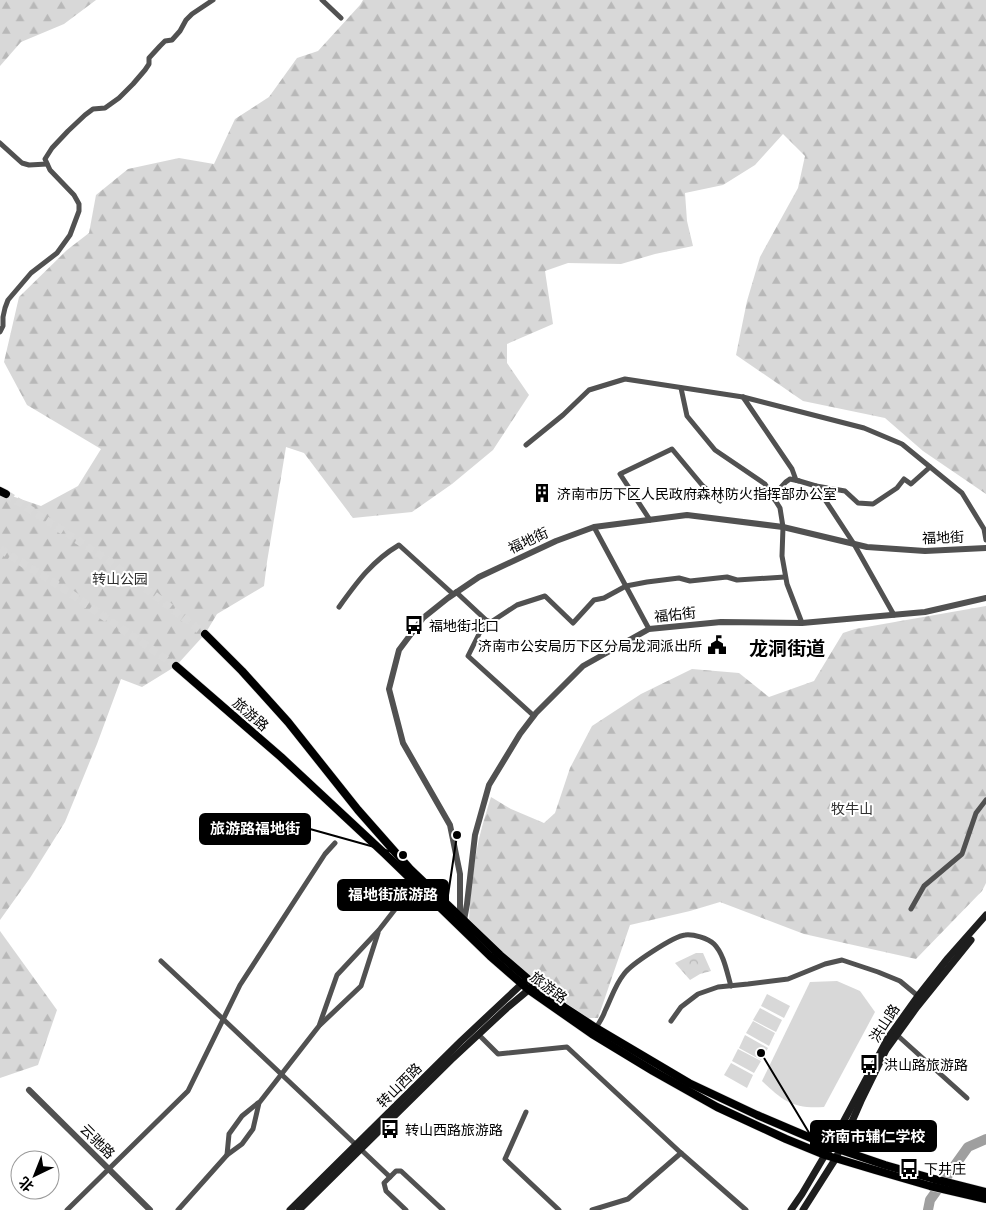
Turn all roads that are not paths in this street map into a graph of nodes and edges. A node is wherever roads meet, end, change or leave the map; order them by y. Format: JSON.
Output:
{"nodes":[{"id":1,"x":213,"y":0,"type":"edge"},
{"id":2,"x":322,"y":0,"type":"edge"},
{"id":3,"x":341,"y":18,"type":"dead end"},
{"id":4,"x":0,"y":142,"type":"edge"},
{"id":5,"x":47,"y":164,"type":"junction"},
{"id":6,"x":0,"y":332,"type":"edge"},
{"id":7,"x":681,"y":388,"type":"junction"},
{"id":8,"x":743,"y":397,"type":"junction"},
{"id":9,"x":526,"y":445,"type":"dead end"},
{"id":10,"x":930,"y":467,"type":"junction"},
{"id":11,"x":796,"y":480,"type":"junction"},
{"id":12,"x":816,"y":486,"type":"junction"},
{"id":13,"x":775,"y":500,"type":"junction"},
{"id":14,"x":720,"y":501,"type":"dead end"},
{"id":15,"x":650,"y":520,"type":"junction"},
{"id":16,"x":594,"y":527,"type":"junction"},
{"id":17,"x":783,"y":527,"type":"junction"},
{"id":18,"x":986,"y":540,"type":"edge"},
{"id":19,"x":854,"y":544,"type":"junction"},
{"id":20,"x":986,"y":548,"type":"edge"},
{"id":21,"x":785,"y":576,"type":"junction"},
{"id":22,"x":626,"y":586,"type":"junction"},
{"id":23,"x":454,"y":593,"type":"junction"},
{"id":24,"x":986,"y":598,"type":"edge"},
{"id":25,"x":339,"y":606,"type":"dead end"},
{"id":26,"x":894,"y":615,"type":"junction"},
{"id":27,"x":486,"y":620,"type":"junction"},
{"id":28,"x":802,"y":623,"type":"junction"},
{"id":29,"x":648,"y":629,"type":"junction"},
{"id":30,"x":206,"y":634,"type":"tunnel mouth"},
{"id":31,"x":176,"y":666,"type":"tunnel mouth"},
{"id":32,"x":534,"y":716,"type":"junction"},
{"id":33,"x":986,"y":800,"type":"edge"},
{"id":34,"x":335,"y":843,"type":"dead end"},
{"id":35,"x":400,"y":902,"type":"dead end"},
{"id":36,"x":911,"y":909,"type":"dead end"},
{"id":37,"x":986,"y":915,"type":"edge"},
{"id":38,"x":461,"y":921,"type":"junction"},
{"id":39,"x":986,"y":922,"type":"edge"},
{"id":40,"x":379,"y":930,"type":"junction"},
{"id":41,"x":161,"y":962,"type":"dead end"},
{"id":42,"x":525,"y":981,"type":"junction"},
{"id":43,"x":731,"y":986,"type":"junction"},
{"id":44,"x":532,"y":987,"type":"junction"},
{"id":45,"x":918,"y":996,"type":"junction"},
{"id":46,"x":224,"y":1019,"type":"junction"},
{"id":47,"x":671,"y":1020,"type":"dead end"},
{"id":48,"x":319,"y":1026,"type":"junction"},
{"id":49,"x":596,"y":1028,"type":"junction"},
{"id":50,"x":479,"y":1035,"type":"junction"},
{"id":51,"x":897,"y":1035,"type":"junction"},
{"id":52,"x":281,"y":1074,"type":"junction"},
{"id":53,"x":29,"y":1090,"type":"dead end"},
{"id":54,"x":967,"y":1098,"type":"dead end"},
{"id":55,"x":259,"y":1103,"type":"junction"},
{"id":56,"x":526,"y":1112,"type":"dead end"},
{"id":57,"x":359,"y":1147,"type":"junction"},
{"id":58,"x":836,"y":1148,"type":"junction"},
{"id":59,"x":681,"y":1153,"type":"junction"},
{"id":60,"x":227,"y":1155,"type":"junction"},
{"id":61,"x":825,"y":1155,"type":"junction"},
{"id":62,"x":836,"y":1158,"type":"junction"},
{"id":63,"x":108,"y":1169,"type":"junction"},
{"id":64,"x":390,"y":1177,"type":"junction"},
{"id":65,"x":932,"y":1183,"type":"junction"},
{"id":66,"x":959,"y":1189,"type":"junction"},
{"id":67,"x":986,"y":1192,"type":"edge"},
{"id":68,"x":986,"y":1198,"type":"edge"},
{"id":69,"x":67,"y":1210,"type":"edge"},
{"id":70,"x":150,"y":1210,"type":"edge"},
{"id":71,"x":178,"y":1210,"type":"edge"},
{"id":72,"x":290,"y":1210,"type":"edge"},
{"id":73,"x":300,"y":1210,"type":"edge"},
{"id":74,"x":406,"y":1210,"type":"edge"},
{"id":75,"x":443,"y":1210,"type":"edge"},
{"id":76,"x":559,"y":1210,"type":"edge"},
{"id":77,"x":592,"y":1210,"type":"edge"},
{"id":78,"x":746,"y":1210,"type":"edge"},
{"id":79,"x":791,"y":1210,"type":"edge"},
{"id":80,"x":803,"y":1210,"type":"edge"}],
"edges":[{"from":1,"to":5,"type":"street"},
{"from":2,"to":3,"type":"street"},
{"from":4,"to":5,"type":"street"},
{"from":5,"to":6,"type":"street"},
{"from":7,"to":8,"type":"street"},
{"from":7,"to":9,"type":"street"},
{"from":7,"to":13,"type":"street"},
{"from":8,"to":10,"type":"street"},
{"from":8,"to":11,"type":"street"},
{"from":10,"to":12,"type":"street"},
{"from":10,"to":18,"type":"street"},
{"from":11,"to":12,"type":"street"},
{"from":11,"to":13,"type":"street"},
{"from":12,"to":19,"type":"street"},
{"from":13,"to":17,"type":"street"},
{"from":14,"to":15,"type":"street"},
{"from":15,"to":16,"type":"street","name":"福地街"},
{"from":15,"to":17,"type":"street","name":"福地街"},
{"from":16,"to":22,"type":"street"},
{"from":16,"to":23,"type":"street","name":"福地街"},
{"from":17,"to":19,"type":"street","name":"福地街"},
{"from":17,"to":21,"type":"street"},
{"from":19,"to":20,"type":"street","name":"福地街"},
{"from":19,"to":26,"type":"street"},
{"from":21,"to":22,"type":"street"},
{"from":21,"to":28,"type":"street"},
{"from":22,"to":27,"type":"street"},
{"from":22,"to":29,"type":"street"},
{"from":23,"to":25,"type":"street"},
{"from":23,"to":27,"type":"street"},
{"from":23,"to":38,"type":"street","name":"福地街"},
{"from":24,"to":26,"type":"street","name":"福佑街"},
{"from":26,"to":28,"type":"street","name":"福佑街"},
{"from":27,"to":32,"type":"street"},
{"from":28,"to":29,"type":"street","name":"福佑街"},
{"from":29,"to":32,"type":"street","name":"福佑街"},
{"from":30,"to":38,"type":"main road","name":"旅游路"},
{"from":31,"to":38,"type":"main road","name":"旅游路"},
{"from":32,"to":38,"type":"street","name":"福佑街"},
{"from":33,"to":36,"type":"street"},
{"from":34,"to":46,"type":"street"},
{"from":35,"to":40,"type":"street"},
{"from":37,"to":45,"type":"main road","name":"洪山路"},
{"from":38,"to":42,"type":"main road","name":"旅游路"},
{"from":39,"to":51,"type":"main road","name":"洪山路"},
{"from":40,"to":48,"type":"street"},
{"from":40,"to":48,"type":"street"},
{"from":41,"to":46,"type":"street"},
{"from":42,"to":44,"type":"main road","name":"旅游路"},
{"from":42,"to":57,"type":"main road","name":"转山西路"},
{"from":43,"to":45,"type":"street"},
{"from":43,"to":47,"type":"street"},
{"from":43,"to":49,"type":"street"},
{"from":44,"to":49,"type":"main road","name":"旅游路"},
{"from":44,"to":50,"type":"main road","name":"转山西路"},
{"from":44,"to":61,"type":"main road","name":"旅游路"},
{"from":45,"to":58,"type":"main road","name":"洪山路"},
{"from":46,"to":52,"type":"street"},
{"from":46,"to":63,"type":"street"},
{"from":48,"to":52,"type":"street"},
{"from":49,"to":58,"type":"main road","name":"旅游路"},
{"from":50,"to":57,"type":"main road","name":"转山西路"},
{"from":50,"to":59,"type":"street"},
{"from":51,"to":54,"type":"street"},
{"from":51,"to":58,"type":"main road","name":"洪山路"},
{"from":52,"to":55,"type":"street"},
{"from":52,"to":57,"type":"street"},
{"from":53,"to":63,"type":"street","name":"云驰路"},
{"from":55,"to":60,"type":"street"},
{"from":55,"to":60,"type":"street"},
{"from":56,"to":76,"type":"street"},
{"from":57,"to":64,"type":"street"},
{"from":57,"to":72,"type":"main road","name":"转山西路"},
{"from":57,"to":73,"type":"main road","name":"转山西路"},
{"from":58,"to":61,"type":"main road","name":"洪山路"},
{"from":58,"to":62,"type":"main road","name":"洪山路"},
{"from":58,"to":65,"type":"main road","name":"旅游路"},
{"from":59,"to":77,"type":"street"},
{"from":59,"to":78,"type":"street"},
{"from":60,"to":71,"type":"street"},
{"from":61,"to":62,"type":"main road","name":"旅游路"},
{"from":61,"to":79,"type":"main road","name":"洪山路"},
{"from":62,"to":65,"type":"main road","name":"旅游路"},
{"from":62,"to":80,"type":"main road","name":"洪山路"},
{"from":63,"to":69,"type":"street"},
{"from":63,"to":70,"type":"street","name":"云驰路"},
{"from":64,"to":74,"type":"street"},
{"from":64,"to":75,"type":"street"},
{"from":65,"to":66,"type":"main road","name":"旅游路"},
{"from":66,"to":67,"type":"main road","name":"旅游路"},
{"from":66,"to":68,"type":"main road","name":"旅游路"}]}
